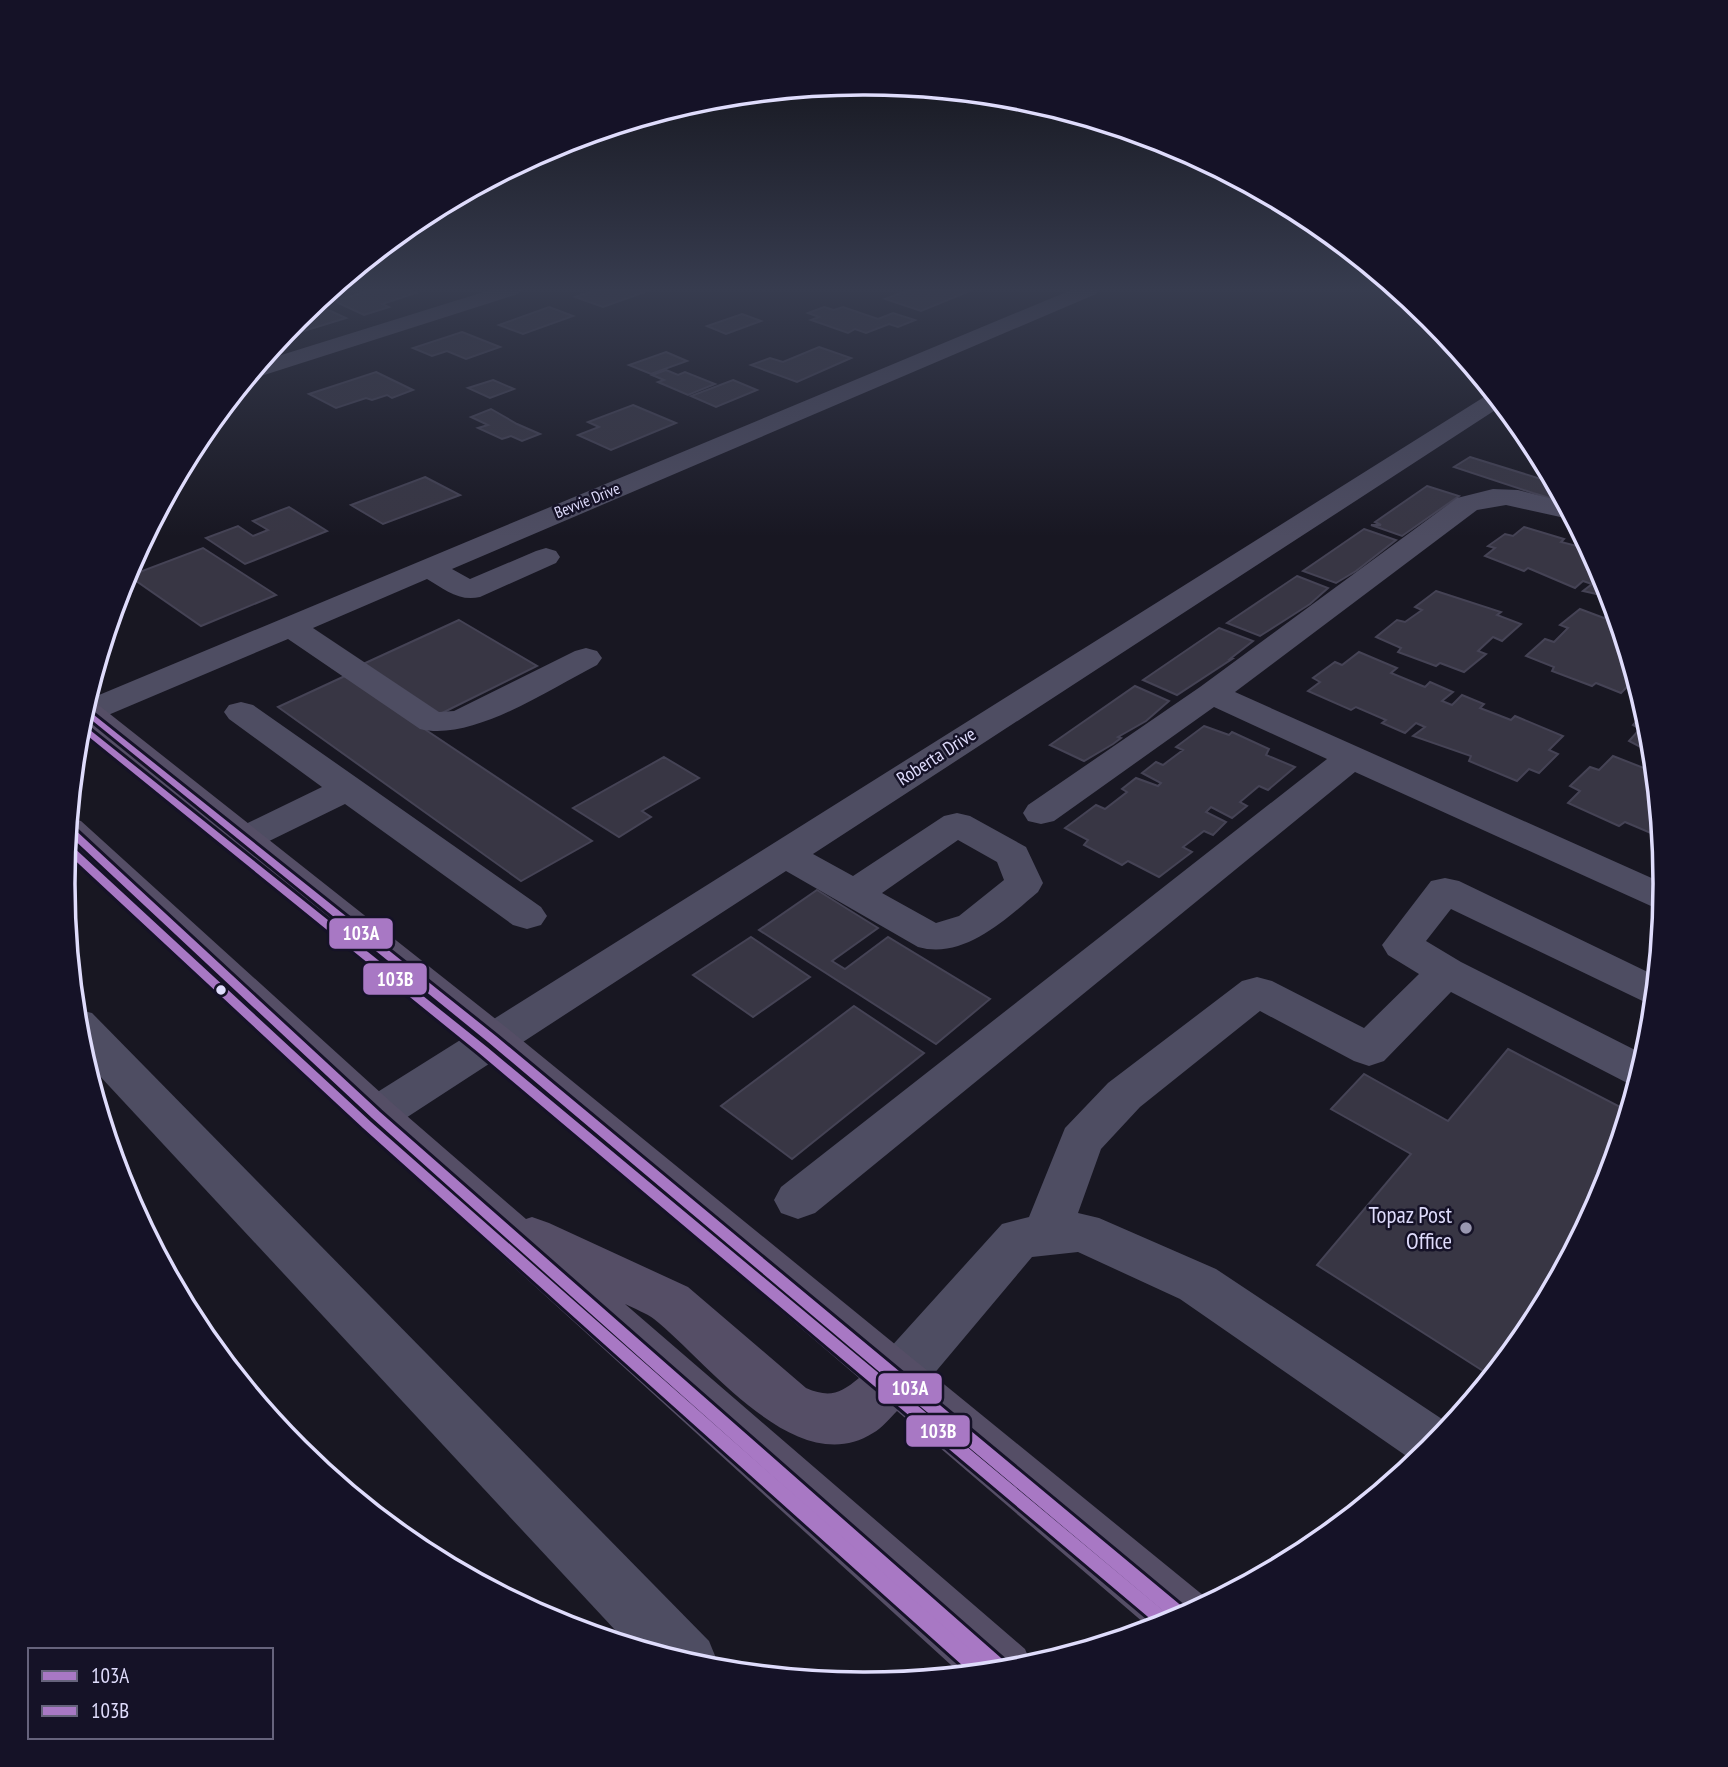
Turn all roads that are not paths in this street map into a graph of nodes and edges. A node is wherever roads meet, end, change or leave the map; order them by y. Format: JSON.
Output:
{"nodes":[{"id":1,"x":891,"y":372,"type":"edge"},
{"id":2,"x":1490,"y":403,"type":"edge"},
{"id":3,"x":1558,"y":510,"type":"edge"},
{"id":4,"x":505,"y":534,"type":"junction"},
{"id":5,"x":427,"y":567,"type":"junction"},
{"id":6,"x":290,"y":626,"type":"junction"},
{"id":7,"x":586,"y":658,"type":"dead end"},
{"id":8,"x":1212,"y":694,"type":"junction"},
{"id":9,"x":95,"y":707,"type":"edge"},
{"id":10,"x":241,"y":712,"type":"dead end"},
{"id":11,"x":93,"y":719,"type":"edge"},
{"id":12,"x":1352,"y":757,"type":"junction"},
{"id":13,"x":347,"y":789,"type":"junction"},
{"id":14,"x":1041,"y":813,"type":"dead end"},
{"id":15,"x":77,"y":837,"type":"edge"},
{"id":16,"x":244,"y":839,"type":"junction"},
{"id":17,"x":783,"y":853,"type":"junction"},
{"id":18,"x":854,"y":894,"type":"dead end"},
{"id":19,"x":1653,"y":894,"type":"edge"},
{"id":20,"x":527,"y":916,"type":"dead end"},
{"id":21,"x":1446,"y":972,"type":"junction"},
{"id":22,"x":1646,"y":988,"type":"edge"},
{"id":23,"x":90,"y":1038,"type":"edge"},
{"id":24,"x":492,"y":1039,"type":"junction"},
{"id":25,"x":1631,"y":1067,"type":"edge"},
{"id":26,"x":376,"y":1115,"type":"junction"},
{"id":27,"x":798,"y":1200,"type":"dead end"},
{"id":28,"x":492,"y":1219,"type":"junction"},
{"id":29,"x":1046,"y":1235,"type":"junction"},
{"id":30,"x":898,"y":1377,"type":"junction"},
{"id":31,"x":1425,"y":1438,"type":"edge"},
{"id":32,"x":1173,"y":1609,"type":"edge"},
{"id":33,"x":654,"y":1643,"type":"edge"},
{"id":34,"x":992,"y":1662,"type":"edge"}],
"edges":[{"from":1,"to":4,"type":"street","name":"Bevvie Drive"},
{"from":2,"to":17,"type":"street","name":"Roberta Drive"},
{"from":3,"to":8,"type":"street"},
{"from":4,"to":5,"type":"street","name":"Bevvie Drive"},
{"from":4,"to":5,"type":"street"},
{"from":5,"to":6,"type":"street","name":"Bevvie Drive"},
{"from":6,"to":7,"type":"street"},
{"from":6,"to":9,"type":"street","name":"Bevvie Drive"},
{"from":8,"to":12,"type":"street"},
{"from":8,"to":14,"type":"street"},
{"from":10,"to":13,"type":"street"},
{"from":11,"to":16,"type":"main road"},
{"from":12,"to":19,"type":"street"},
{"from":12,"to":27,"type":"street"},
{"from":13,"to":16,"type":"street"},
{"from":13,"to":20,"type":"street"},
{"from":15,"to":26,"type":"main road"},
{"from":16,"to":24,"type":"main road"},
{"from":17,"to":18,"type":"street"},
{"from":17,"to":24,"type":"street","name":"Roberta Drive"},
{"from":21,"to":22,"type":"street"},
{"from":21,"to":25,"type":"street"},
{"from":21,"to":29,"type":"street"},
{"from":23,"to":33,"type":"street"},
{"from":24,"to":26,"type":"street","name":"Roberta Drive"},
{"from":24,"to":30,"type":"main road"},
{"from":26,"to":28,"type":"main road"},
{"from":28,"to":30,"type":"main road"},
{"from":28,"to":34,"type":"main road"},
{"from":29,"to":30,"type":"street"},
{"from":29,"to":31,"type":"street"},
{"from":30,"to":32,"type":"main road"}]}
